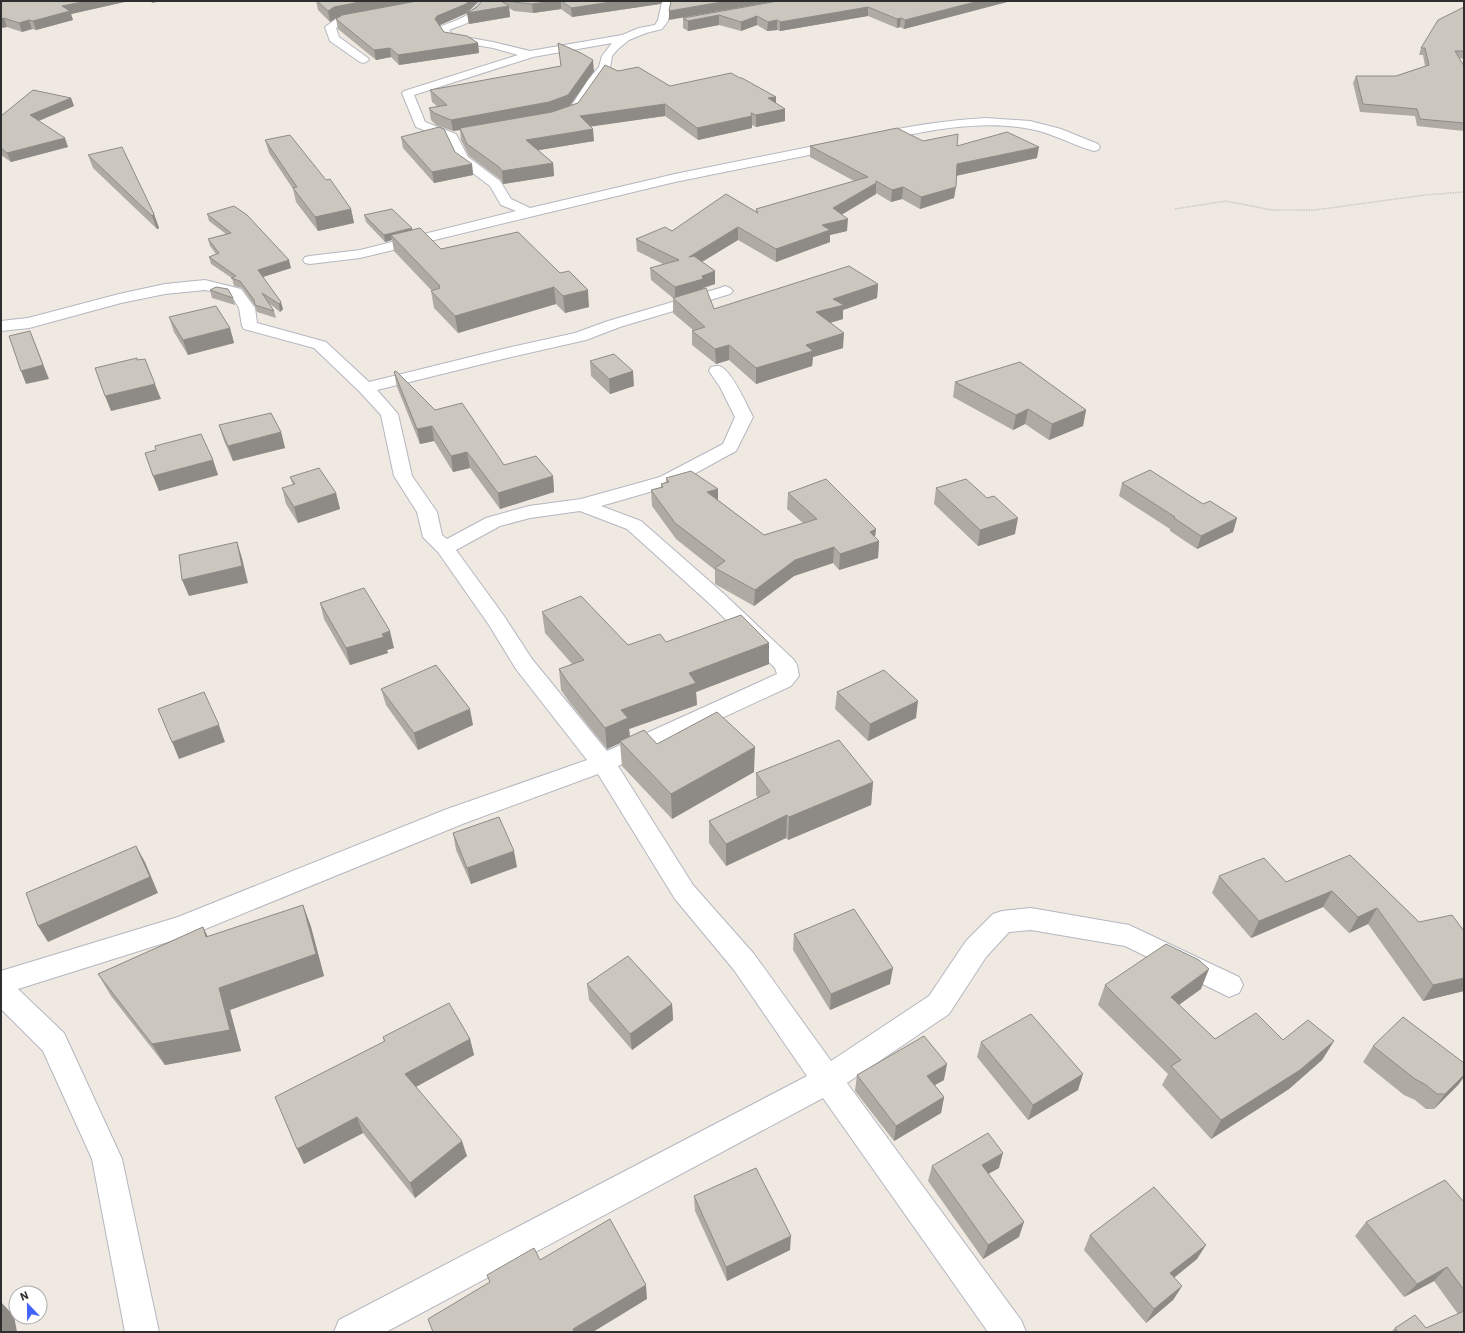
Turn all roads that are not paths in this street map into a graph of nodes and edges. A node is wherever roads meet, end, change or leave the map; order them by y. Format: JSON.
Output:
{"nodes":[{"id":1,"x":486,"y":1,"type":"edge"},
{"id":2,"x":666,"y":4,"type":"dead end"},
{"id":3,"x":379,"y":13,"type":"edge"},
{"id":4,"x":673,"y":25,"type":"dead end"},
{"id":5,"x":658,"y":27,"type":"junction"},
{"id":6,"x":625,"y":38,"type":"junction"},
{"id":7,"x":531,"y":54,"type":"junction"},
{"id":8,"x":607,"y":56,"type":"junction"},
{"id":9,"x":579,"y":58,"type":"edge"},
{"id":10,"x":595,"y":58,"type":"dead end"},
{"id":11,"x":364,"y":60,"type":"dead end"},
{"id":12,"x":545,"y":119,"type":"edge"},
{"id":13,"x":467,"y":134,"type":"edge"},
{"id":14,"x":452,"y":137,"type":"junction"},
{"id":15,"x":866,"y":140,"type":"edge"},
{"id":16,"x":850,"y":143,"type":"edge"},
{"id":17,"x":1094,"y":147,"type":"dead end"},
{"id":18,"x":529,"y":212,"type":"junction"},
{"id":19,"x":310,"y":260,"type":"dead end"},
{"id":20,"x":725,"y":291,"type":"dead end"},
{"id":21,"x":1,"y":326,"type":"edge"},
{"id":22,"x":717,"y":371,"type":"dead end"},
{"id":23,"x":366,"y":388,"type":"junction"},
{"id":24,"x":582,"y":505,"type":"junction"},
{"id":25,"x":445,"y":548,"type":"junction"},
{"id":26,"x":603,"y":763,"type":"junction"},
{"id":27,"x":1,"y":983,"type":"edge"},
{"id":28,"x":1229,"y":985,"type":"dead end"},
{"id":29,"x":1,"y":991,"type":"edge"},
{"id":30,"x":828,"y":1080,"type":"junction"},
{"id":31,"x":142,"y":1332,"type":"edge"},
{"id":32,"x":351,"y":1332,"type":"edge"},
{"id":33,"x":1009,"y":1332,"type":"edge"}],
"edges":[{"from":1,"to":7,"type":"street"},
{"from":2,"to":5,"type":"street"},
{"from":3,"to":11,"type":"street"},
{"from":4,"to":5,"type":"street"},
{"from":5,"to":6,"type":"street"},
{"from":6,"to":7,"type":"street"},
{"from":6,"to":8,"type":"street"},
{"from":7,"to":9,"type":"street"},
{"from":7,"to":14,"type":"street"},
{"from":8,"to":10,"type":"street"},
{"from":8,"to":12,"type":"street"},
{"from":13,"to":14,"type":"street"},
{"from":14,"to":18,"type":"street"},
{"from":15,"to":17,"type":"street"},
{"from":16,"to":18,"type":"street"},
{"from":18,"to":19,"type":"street"},
{"from":20,"to":23,"type":"street"},
{"from":21,"to":23,"type":"street"},
{"from":22,"to":24,"type":"street"},
{"from":23,"to":25,"type":"street"},
{"from":24,"to":25,"type":"street"},
{"from":24,"to":26,"type":"street"},
{"from":25,"to":26,"type":"street"},
{"from":26,"to":27,"type":"street"},
{"from":26,"to":30,"type":"street"},
{"from":28,"to":30,"type":"street"},
{"from":29,"to":31,"type":"street"},
{"from":30,"to":32,"type":"street"},
{"from":30,"to":33,"type":"street"}]}
